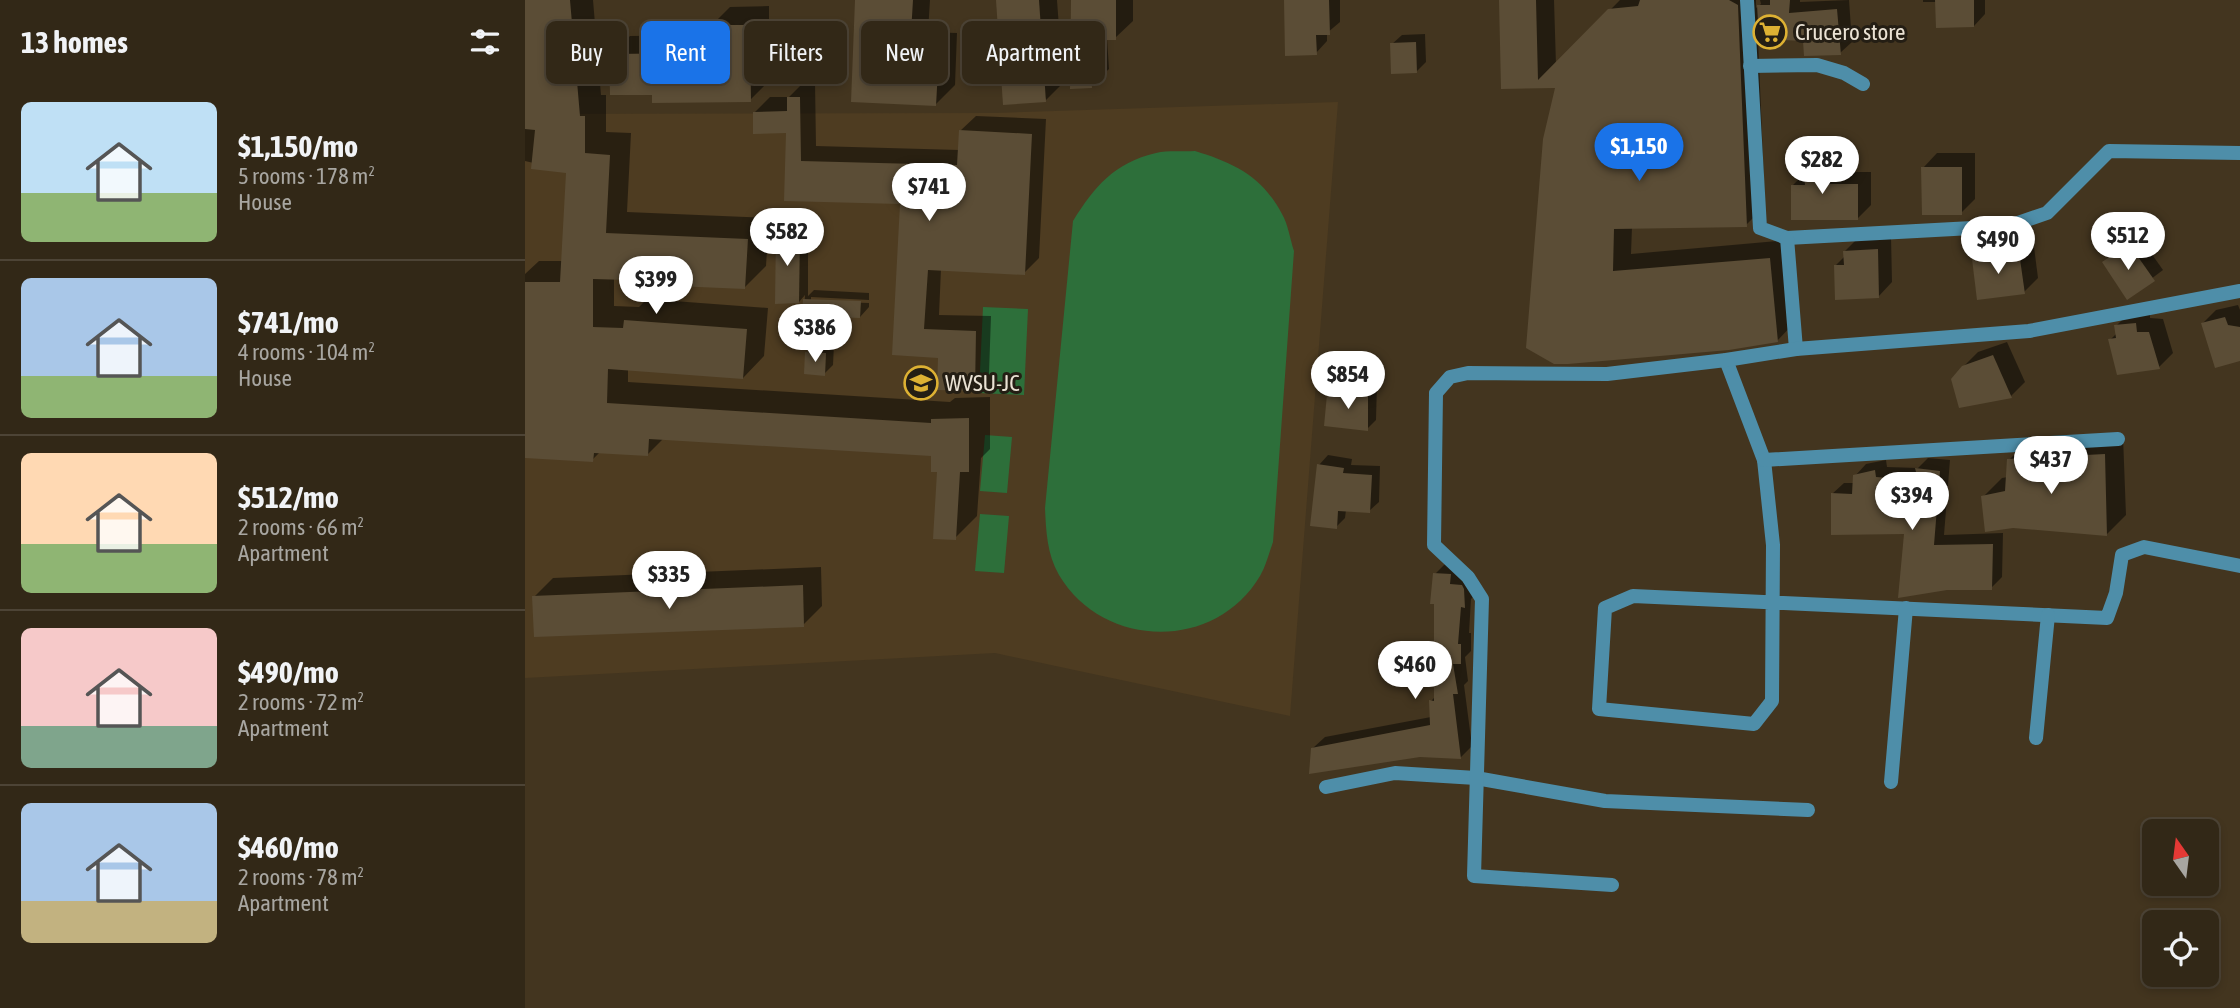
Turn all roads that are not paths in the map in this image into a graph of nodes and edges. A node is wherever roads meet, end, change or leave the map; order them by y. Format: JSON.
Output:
{"nodes":[{"id":1,"x":1747,"y":0,"type":"edge"},
{"id":2,"x":1750,"y":66,"type":"junction"},
{"id":3,"x":1863,"y":84,"type":"dead end"},
{"id":4,"x":2240,"y":153,"type":"edge"},
{"id":5,"x":1787,"y":238,"type":"junction"},
{"id":6,"x":2240,"y":291,"type":"edge"},
{"id":7,"x":1797,"y":349,"type":"junction"},
{"id":8,"x":1726,"y":360,"type":"junction"},
{"id":9,"x":2118,"y":439,"type":"dead end"},
{"id":10,"x":1764,"y":460,"type":"junction"},
{"id":11,"x":2240,"y":566,"type":"edge"},
{"id":12,"x":1773,"y":601,"type":"junction"},
{"id":13,"x":1906,"y":608,"type":"junction"},
{"id":14,"x":2048,"y":615,"type":"junction"},
{"id":15,"x":2036,"y":738,"type":"dead end"},
{"id":16,"x":1476,"y":778,"type":"junction"},
{"id":17,"x":1891,"y":782,"type":"dead end"},
{"id":18,"x":1326,"y":787,"type":"dead end"},
{"id":19,"x":1808,"y":810,"type":"dead end"},
{"id":20,"x":1612,"y":885,"type":"dead end"}],
"edges":[{"from":1,"to":2,"type":"street"},
{"from":2,"to":3,"type":"street"},
{"from":2,"to":5,"type":"street"},
{"from":4,"to":5,"type":"street"},
{"from":5,"to":7,"type":"street"},
{"from":6,"to":7,"type":"street"},
{"from":7,"to":8,"type":"street"},
{"from":8,"to":10,"type":"street"},
{"from":8,"to":16,"type":"street"},
{"from":9,"to":10,"type":"street"},
{"from":10,"to":12,"type":"street"},
{"from":11,"to":14,"type":"street"},
{"from":12,"to":12,"type":"street"},
{"from":12,"to":13,"type":"street"},
{"from":13,"to":14,"type":"street"},
{"from":13,"to":17,"type":"street"},
{"from":14,"to":15,"type":"street"},
{"from":16,"to":18,"type":"street"},
{"from":16,"to":19,"type":"street"},
{"from":16,"to":20,"type":"street"}]}
